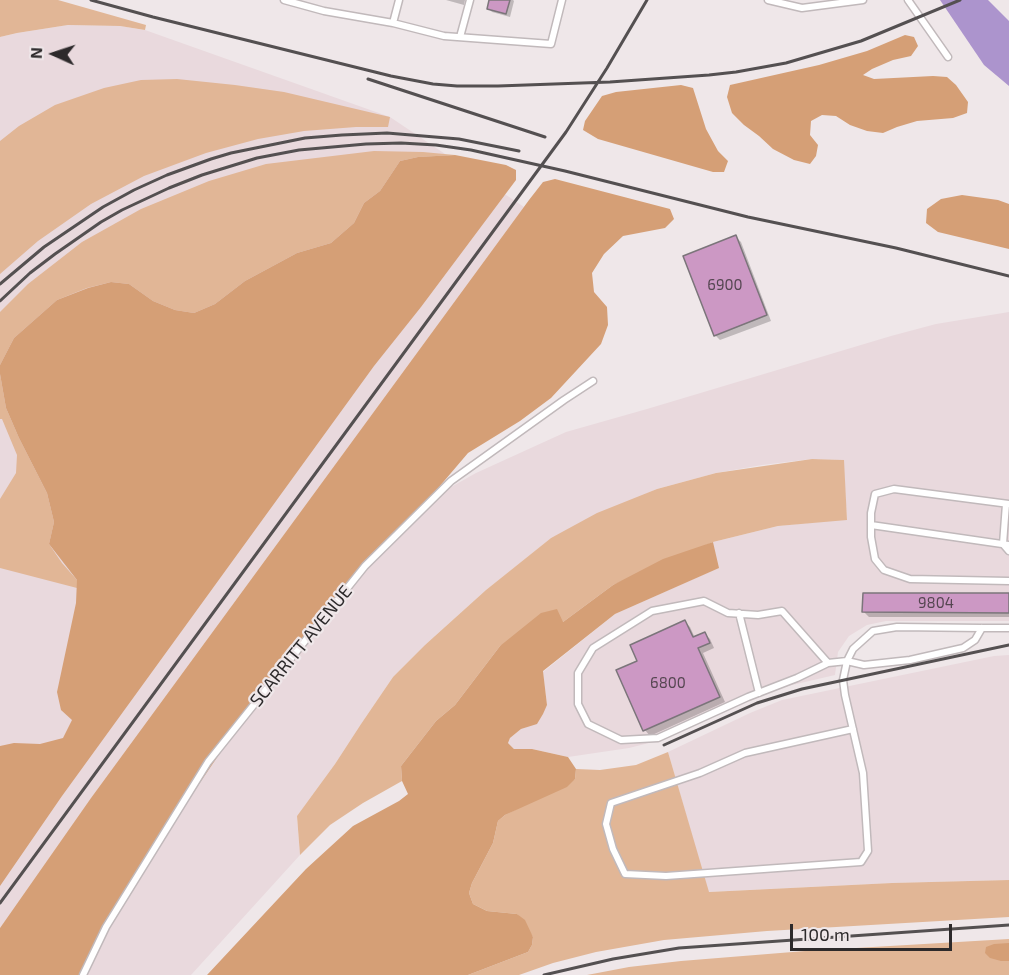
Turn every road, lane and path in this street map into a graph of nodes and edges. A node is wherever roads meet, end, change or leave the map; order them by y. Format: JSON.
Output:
{"nodes":[{"id":1,"x":284,"y":0,"type":"edge"},
{"id":2,"x":399,"y":0,"type":"edge"},
{"id":3,"x":470,"y":0,"type":"edge"},
{"id":4,"x":562,"y":0,"type":"edge"},
{"id":5,"x":768,"y":0,"type":"edge"},
{"id":6,"x":863,"y":0,"type":"edge"},
{"id":7,"x":908,"y":0,"type":"edge"},
{"id":8,"x":393,"y":23,"type":"junction"},
{"id":9,"x":460,"y":37,"type":"junction"},
{"id":10,"x":948,"y":57,"type":"dead end"},
{"id":11,"x":593,"y":381,"type":"dead end"},
{"id":12,"x":1007,"y":504,"type":"edge"},
{"id":13,"x":872,"y":525,"type":"junction"},
{"id":14,"x":1006,"y":544,"type":"edge"},
{"id":15,"x":1009,"y":551,"type":"edge"},
{"id":16,"x":1009,"y":581,"type":"edge"},
{"id":17,"x":740,"y":613,"type":"junction"},
{"id":18,"x":982,"y":628,"type":"junction"},
{"id":19,"x":1009,"y":628,"type":"edge"},
{"id":20,"x":847,"y":661,"type":"junction"},
{"id":21,"x":828,"y":663,"type":"junction"},
{"id":22,"x":759,"y":693,"type":"junction"},
{"id":23,"x":853,"y":729,"type":"junction"},
{"id":24,"x":83,"y":975,"type":"edge"}],
"edges":[{"from":1,"to":8,"type":"lane"},
{"from":2,"to":8,"type":"lane"},
{"from":3,"to":9,"type":"lane"},
{"from":4,"to":9,"type":"lane"},
{"from":5,"to":6,"type":"lane"},
{"from":7,"to":10,"type":"lane"},
{"from":8,"to":9,"type":"lane"},
{"from":11,"to":24,"type":"lane","name":"SCARRITT AVENUE"},
{"from":12,"to":13,"type":"lane"},
{"from":12,"to":14,"type":"lane"},
{"from":13,"to":14,"type":"lane"},
{"from":13,"to":16,"type":"lane"},
{"from":14,"to":15,"type":"lane"},
{"from":17,"to":21,"type":"lane"},
{"from":17,"to":22,"type":"lane"},
{"from":17,"to":22,"type":"lane"},
{"from":18,"to":19,"type":"lane"},
{"from":18,"to":20,"type":"lane"},
{"from":18,"to":20,"type":"lane"},
{"from":20,"to":21,"type":"lane"},
{"from":20,"to":23,"type":"lane"},
{"from":21,"to":22,"type":"lane"},
{"from":23,"to":23,"type":"lane"}]}
